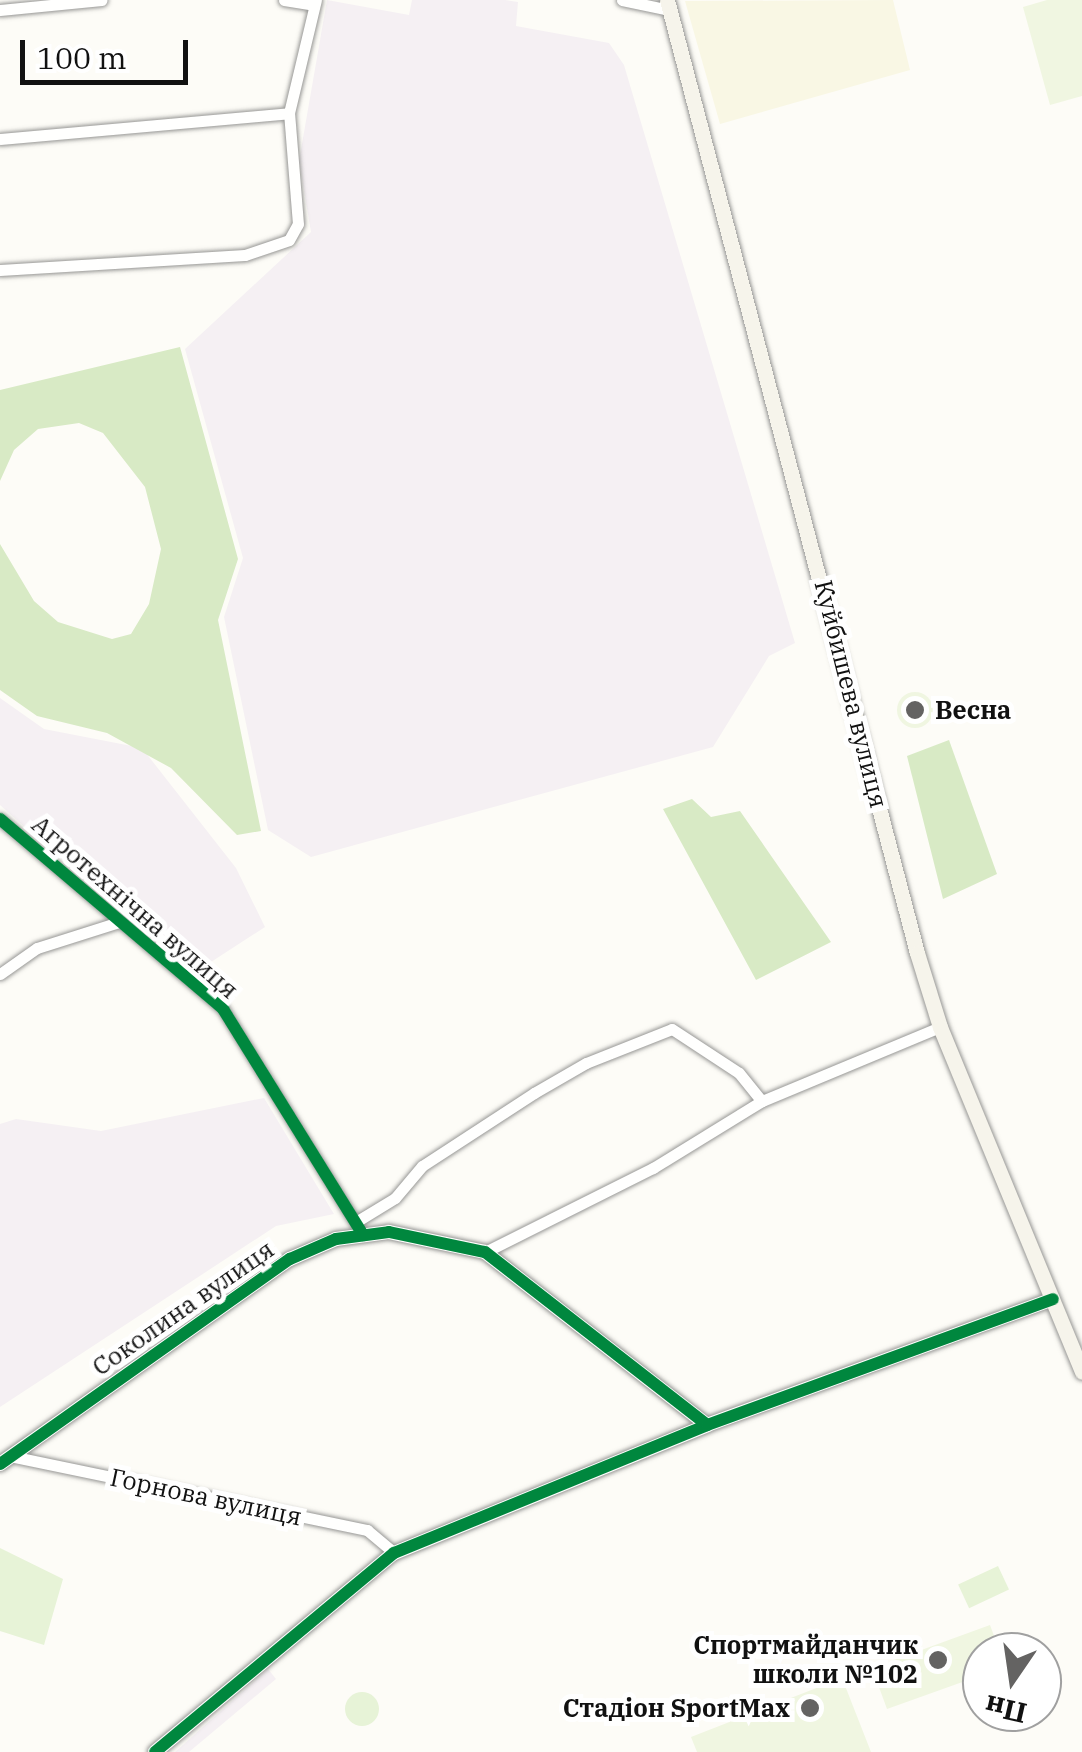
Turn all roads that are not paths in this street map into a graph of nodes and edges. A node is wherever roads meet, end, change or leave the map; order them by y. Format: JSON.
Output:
{"nodes":[{"id":1,"x":102,"y":0,"type":"edge"},
{"id":2,"x":284,"y":0,"type":"edge"},
{"id":3,"x":622,"y":0,"type":"edge"},
{"id":4,"x":315,"y":3,"type":"edge"},
{"id":5,"x":669,"y":5,"type":"edge"},
{"id":6,"x":0,"y":10,"type":"edge"},
{"id":7,"x":289,"y":113,"type":"junction"},
{"id":8,"x":0,"y":139,"type":"edge"},
{"id":9,"x":0,"y":270,"type":"edge"},
{"id":10,"x":0,"y":818,"type":"edge"},
{"id":11,"x":119,"y":922,"type":"junction"},
{"id":12,"x":0,"y":974,"type":"edge"},
{"id":13,"x":940,"y":1026,"type":"junction"},
{"id":14,"x":762,"y":1101,"type":"junction"},
{"id":15,"x":361,"y":1227,"type":"junction"},
{"id":16,"x":484,"y":1252,"type":"junction"},
{"id":17,"x":1053,"y":1298,"type":"junction"},
{"id":18,"x":1082,"y":1372,"type":"edge"},
{"id":19,"x":707,"y":1425,"type":"junction"},
{"id":20,"x":5,"y":1460,"type":"edge"},
{"id":21,"x":394,"y":1554,"type":"junction"},
{"id":22,"x":155,"y":1752,"type":"edge"}],
"edges":[{"from":1,"to":6,"type":"street"},
{"from":2,"to":4,"type":"street"},
{"from":3,"to":5,"type":"street"},
{"from":4,"to":7,"type":"street"},
{"from":5,"to":13,"type":"main road","name":"Куйбишева вулиця"},
{"from":7,"to":8,"type":"street"},
{"from":7,"to":9,"type":"street"},
{"from":10,"to":11,"type":"street","name":"Агротехнічна вулиця"},
{"from":11,"to":12,"type":"street"},
{"from":11,"to":15,"type":"street","name":"Агротехнічна вулиця"},
{"from":13,"to":14,"type":"street"},
{"from":13,"to":17,"type":"main road","name":"Куйбишева вулиця"},
{"from":14,"to":15,"type":"street","name":"Соколина вулиця"},
{"from":14,"to":16,"type":"street"},
{"from":15,"to":16,"type":"street","name":"Соколина вулиця"},
{"from":15,"to":20,"type":"street","name":"Соколина вулиця"},
{"from":16,"to":19,"type":"street","name":"Соколина вулиця"},
{"from":17,"to":18,"type":"main road","name":"Куйбишева вулиця"},
{"from":17,"to":19,"type":"street"},
{"from":19,"to":21,"type":"street"},
{"from":20,"to":21,"type":"street","name":"Горнова вулиця"},
{"from":21,"to":22,"type":"street"}]}
